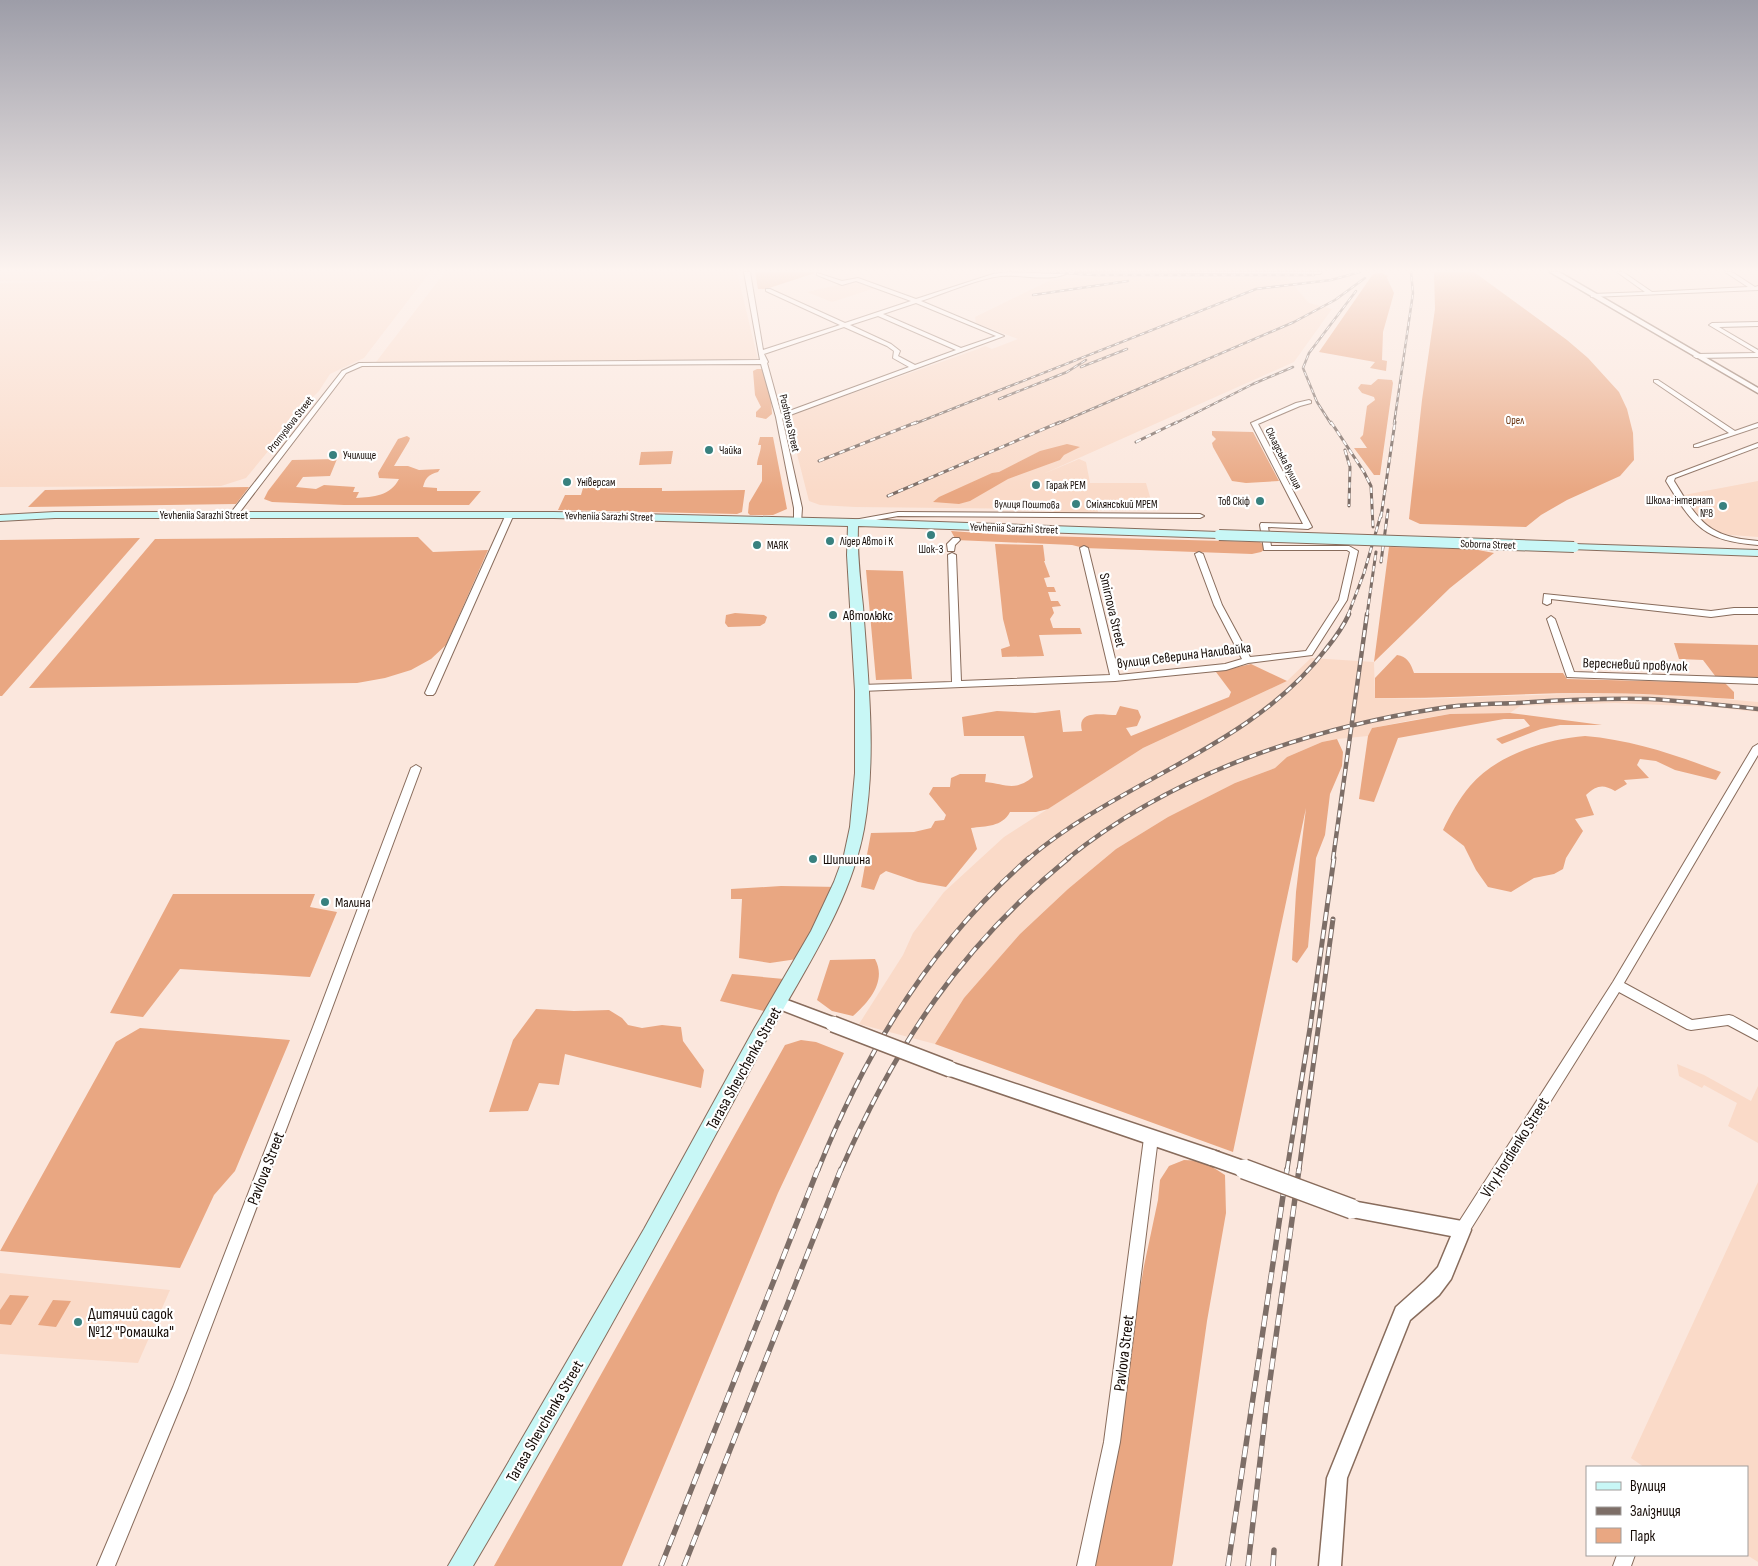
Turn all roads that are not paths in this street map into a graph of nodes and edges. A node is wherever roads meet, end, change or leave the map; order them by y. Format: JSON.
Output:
{"nodes":[{"id":1,"x":760,"y":345,"type":"edge"},
{"id":2,"x":784,"y":345,"type":"edge"},
{"id":3,"x":889,"y":345,"type":"edge"},
{"id":4,"x":949,"y":345,"type":"edge"},
{"id":5,"x":974,"y":345,"type":"edge"},
{"id":6,"x":1677,"y":345,"type":"edge"},
{"id":7,"x":1743,"y":345,"type":"edge"},
{"id":8,"x":960,"y":350,"type":"junction"},
{"id":9,"x":761,"y":353,"type":"junction"},
{"id":10,"x":1758,"y":354,"type":"edge"},
{"id":11,"x":1696,"y":356,"type":"junction"},
{"id":12,"x":765,"y":362,"type":"junction"},
{"id":13,"x":915,"y":367,"type":"junction"},
{"id":14,"x":1656,"y":380,"type":"dead end"},
{"id":15,"x":1758,"y":390,"type":"edge"},
{"id":16,"x":1308,"y":402,"type":"dead end"},
{"id":17,"x":780,"y":417,"type":"junction"},
{"id":18,"x":1758,"y":425,"type":"edge"},
{"id":19,"x":1734,"y":433,"type":"junction"},
{"id":20,"x":1696,"y":446,"type":"dead end"},
{"id":21,"x":1758,"y":446,"type":"edge"},
{"id":22,"x":510,"y":514,"type":"junction"},
{"id":23,"x":233,"y":515,"type":"junction"},
{"id":24,"x":1200,"y":516,"type":"dead end"},
{"id":25,"x":0,"y":518,"type":"edge"},
{"id":26,"x":798,"y":520,"type":"junction"},
{"id":27,"x":853,"y":522,"type":"junction"},
{"id":28,"x":1219,"y":535,"type":"joint"},
{"id":29,"x":956,"y":540,"type":"dead end"},
{"id":30,"x":1084,"y":548,"type":"dead end"},
{"id":31,"x":1267,"y":548,"type":"joint"},
{"id":32,"x":1756,"y":549,"type":"edge"},
{"id":33,"x":1199,"y":554,"type":"dead end"},
{"id":34,"x":1547,"y":603,"type":"dead end"},
{"id":35,"x":1758,"y":611,"type":"edge"},
{"id":36,"x":1551,"y":619,"type":"dead end"},
{"id":37,"x":1247,"y":660,"type":"junction"},
{"id":38,"x":1115,"y":678,"type":"junction"},
{"id":39,"x":1758,"y":681,"type":"edge"},
{"id":40,"x":957,"y":685,"type":"junction"},
{"id":41,"x":861,"y":688,"type":"junction"},
{"id":42,"x":430,"y":693,"type":"dead end"},
{"id":43,"x":1758,"y":747,"type":"edge"},
{"id":44,"x":416,"y":768,"type":"dead end"},
{"id":45,"x":1617,"y":985,"type":"junction"},
{"id":46,"x":779,"y":1002,"type":"junction"},
{"id":47,"x":1758,"y":1036,"type":"edge"},
{"id":48,"x":1151,"y":1138,"type":"junction"},
{"id":49,"x":1462,"y":1230,"type":"junction"},
{"id":50,"x":106,"y":1566,"type":"edge"},
{"id":51,"x":460,"y":1566,"type":"edge"},
{"id":52,"x":1086,"y":1566,"type":"edge"},
{"id":53,"x":1330,"y":1566,"type":"edge"}],
"edges":[{"from":1,"to":9,"type":"street","name":"Poshtova Street"},
{"from":2,"to":9,"type":"street"},
{"from":3,"to":13,"type":"street"},
{"from":4,"to":8,"type":"street"},
{"from":5,"to":8,"type":"street"},
{"from":6,"to":11,"type":"street"},
{"from":7,"to":10,"type":"street"},
{"from":8,"to":13,"type":"street"},
{"from":9,"to":12,"type":"street","name":"Poshtova Street"},
{"from":10,"to":11,"type":"street"},
{"from":11,"to":15,"type":"street"},
{"from":12,"to":17,"type":"street","name":"Poshtova Street"},
{"from":12,"to":23,"type":"street","name":"Promyslova Street"},
{"from":13,"to":17,"type":"street"},
{"from":14,"to":19,"type":"street"},
{"from":16,"to":31,"type":"street","name":"Складська вулиця"},
{"from":17,"to":26,"type":"street","name":"Poshtova Street"},
{"from":18,"to":19,"type":"street"},
{"from":19,"to":20,"type":"street"},
{"from":21,"to":32,"type":"street"},
{"from":22,"to":23,"type":"main road","name":"Yevheniia Sarazhi Street"},
{"from":22,"to":26,"type":"main road","name":"Yevheniia Sarazhi Street"},
{"from":22,"to":42,"type":"street"},
{"from":23,"to":25,"type":"main road","name":"Yevheniia Sarazhi Street"},
{"from":24,"to":27,"type":"street","name":"вулиця Поштова"},
{"from":26,"to":27,"type":"main road","name":"Yevheniia Sarazhi Street"},
{"from":27,"to":28,"type":"main road","name":"Yevheniia Sarazhi Street"},
{"from":27,"to":41,"type":"main road","name":"Tarasa Shevchenka Street"},
{"from":28,"to":32,"type":"main road","name":"Soborna Street","bridge":true},
{"from":29,"to":40,"type":"street"},
{"from":30,"to":38,"type":"street","name":"Smirnova Street"},
{"from":31,"to":37,"type":"street","name":"вулиця Северина Наливайка"},
{"from":33,"to":37,"type":"street"},
{"from":34,"to":35,"type":"street"},
{"from":36,"to":39,"type":"street","name":"Вересневий провулок"},
{"from":37,"to":38,"type":"street","name":"вулиця Северина Наливайка"},
{"from":38,"to":40,"type":"street","name":"вулиця Северина Наливайка"},
{"from":40,"to":41,"type":"street","name":"вулиця Северина Наливайка"},
{"from":41,"to":46,"type":"main road","name":"Tarasa Shevchenka Street"},
{"from":43,"to":45,"type":"street","name":"Viry Hordienko Street"},
{"from":44,"to":50,"type":"street","name":"Pavlova Street"},
{"from":45,"to":47,"type":"street"},
{"from":45,"to":49,"type":"street","name":"Viry Hordienko Street"},
{"from":46,"to":48,"type":"street","bridge":true},
{"from":46,"to":51,"type":"main road","name":"Tarasa Shevchenka Street"},
{"from":48,"to":49,"type":"street","bridge":true},
{"from":48,"to":52,"type":"street","name":"Pavlova Street"},
{"from":49,"to":53,"type":"street","name":"Viry Hordienko Street"}]}
